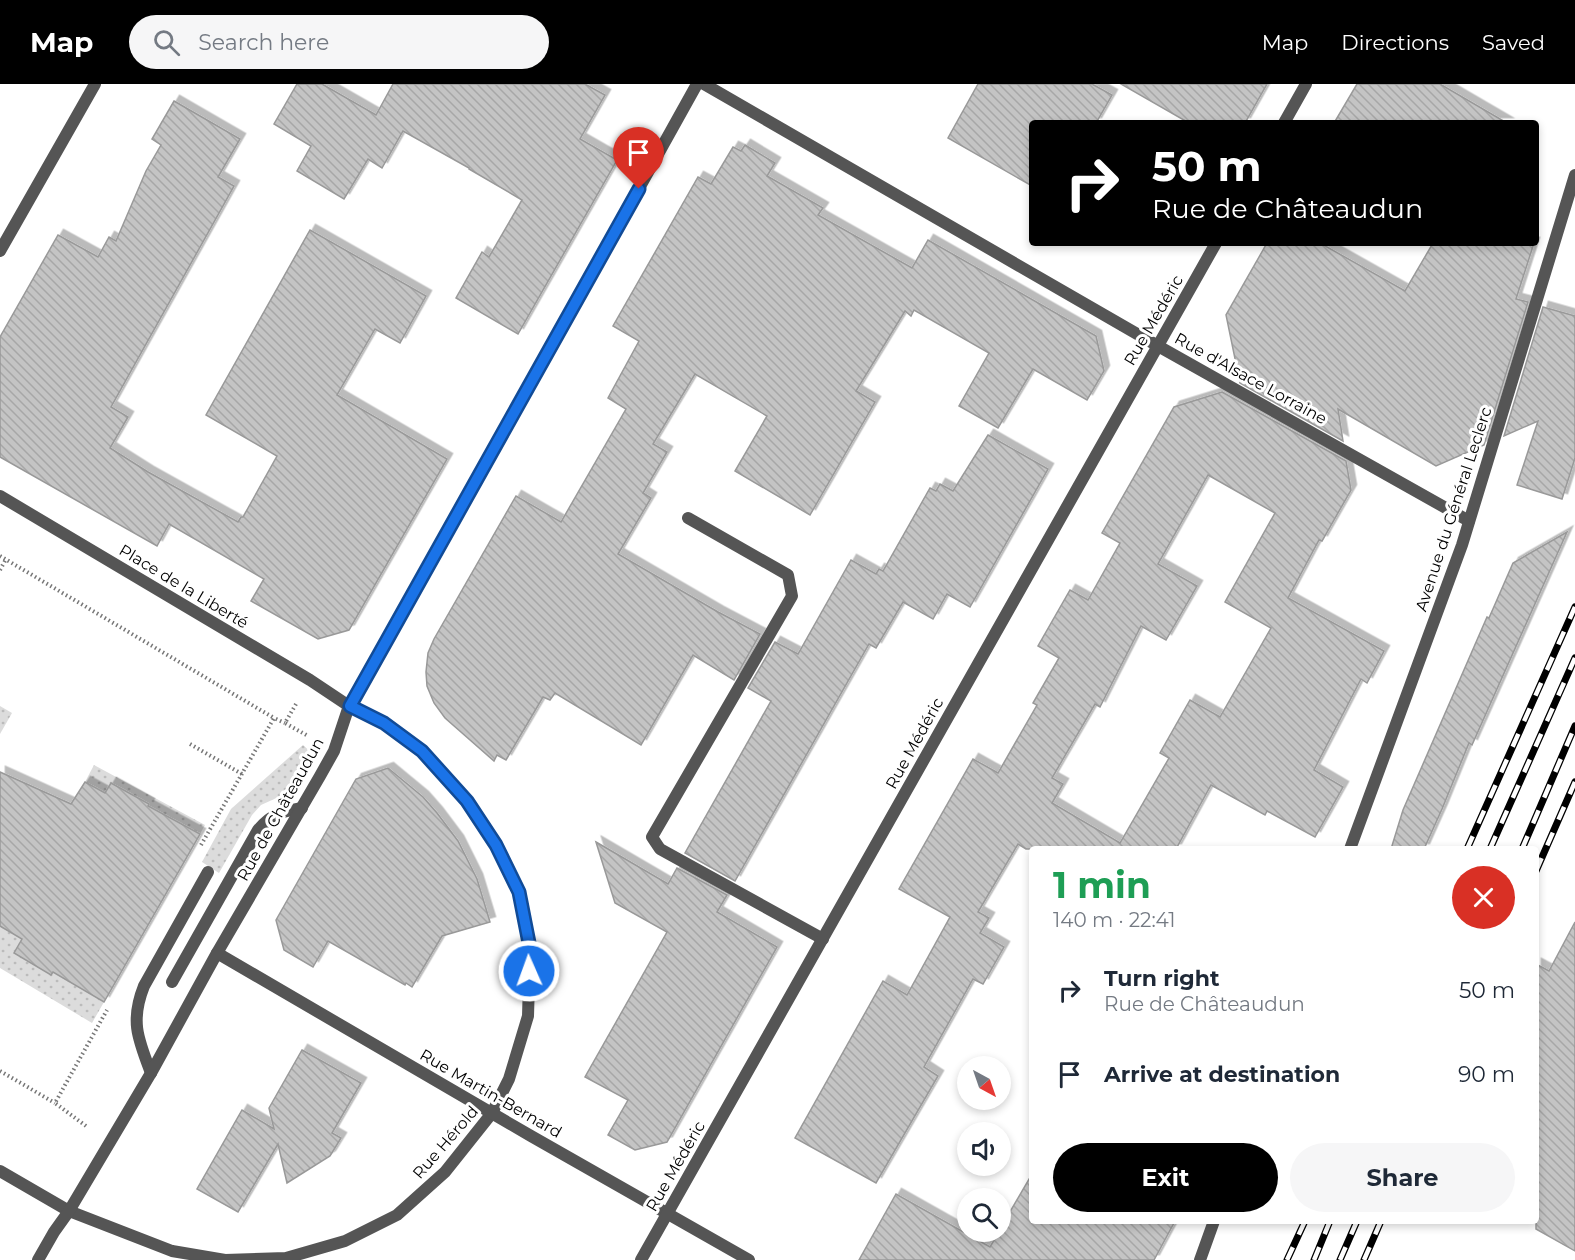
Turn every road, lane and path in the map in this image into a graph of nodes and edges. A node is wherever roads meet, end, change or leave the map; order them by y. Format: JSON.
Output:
{"nodes":[{"id":1,"x":95,"y":84,"type":"edge"},
{"id":2,"x":697,"y":84,"type":"edge"},
{"id":3,"x":704,"y":84,"type":"edge"},
{"id":4,"x":1306,"y":84,"type":"edge"},
{"id":5,"x":1286,"y":120,"type":"edge"},
{"id":6,"x":1575,"y":175,"type":"edge"},
{"id":7,"x":1214,"y":246,"type":"edge"},
{"id":8,"x":0,"y":251,"type":"edge"},
{"id":9,"x":1158,"y":345,"type":"junction"},
{"id":10,"x":0,"y":496,"type":"edge"},
{"id":11,"x":688,"y":518,"type":"dead end"},
{"id":12,"x":1469,"y":521,"type":"junction"},
{"id":13,"x":0,"y":556,"type":"edge"},
{"id":14,"x":6,"y":559,"type":"junction"},
{"id":15,"x":0,"y":570,"type":"edge"},
{"id":16,"x":298,"y":701,"type":"dead end"},
{"id":17,"x":350,"y":706,"type":"junction"},
{"id":18,"x":274,"y":718,"type":"dead end"},
{"id":19,"x":314,"y":740,"type":"dead end"},
{"id":20,"x":190,"y":744,"type":"dead end"},
{"id":21,"x":242,"y":774,"type":"dead end"},
{"id":22,"x":302,"y":808,"type":"junction"},
{"id":23,"x":1351,"y":846,"type":"edge"},
{"id":24,"x":208,"y":873,"type":"dead end"},
{"id":25,"x":823,"y":939,"type":"junction"},
{"id":26,"x":217,"y":953,"type":"junction"},
{"id":27,"x":172,"y":982,"type":"dead end"},
{"id":28,"x":0,"y":1071,"type":"edge"},
{"id":29,"x":151,"y":1072,"type":"junction"},
{"id":30,"x":55,"y":1103,"type":"dead end"},
{"id":31,"x":492,"y":1113,"type":"junction"},
{"id":32,"x":0,"y":1171,"type":"edge"},
{"id":33,"x":69,"y":1211,"type":"junction"},
{"id":34,"x":667,"y":1214,"type":"junction"},
{"id":35,"x":1213,"y":1224,"type":"edge"},
{"id":36,"x":38,"y":1260,"type":"edge"},
{"id":37,"x":640,"y":1260,"type":"edge"},
{"id":38,"x":749,"y":1260,"type":"edge"},
{"id":39,"x":1200,"y":1260,"type":"edge"}],
"edges":[{"from":1,"to":8,"type":"street"},
{"from":2,"to":17,"type":"street","name":"Rue de Châteaudun"},
{"from":3,"to":9,"type":"street","name":"Rue d'Alsace Lorraine"},
{"from":4,"to":5,"type":"street"},
{"from":6,"to":12,"type":"street","name":"Avenue du Général Leclerc"},
{"from":7,"to":9,"type":"street","name":"Rue Médéric"},
{"from":9,"to":12,"type":"street","name":"Rue d'Alsace Lorraine"},
{"from":9,"to":25,"type":"street","name":"Rue Médéric"},
{"from":10,"to":17,"type":"street","name":"Place de la Liberté"},
{"from":11,"to":25,"type":"street"},
{"from":12,"to":23,"type":"street","name":"Avenue du Général Leclerc"},
{"from":13,"to":14,"type":"path"},
{"from":14,"to":15,"type":"path"},
{"from":14,"to":18,"type":"path"},
{"from":16,"to":19,"type":"path"},
{"from":17,"to":22,"type":"street","name":"Rue de Châteaudun"},
{"from":17,"to":31,"type":"street","name":"Rue Hérold"},
{"from":20,"to":21,"type":"path"},
{"from":22,"to":26,"type":"street","name":"Rue de Châteaudun"},
{"from":22,"to":27,"type":"street"},
{"from":24,"to":29,"type":"street"},
{"from":25,"to":34,"type":"street","name":"Rue Médéric"},
{"from":26,"to":29,"type":"street","name":"Rue de Châteaudun"},
{"from":26,"to":31,"type":"street","name":"Rue Martin-Bernard"},
{"from":28,"to":30,"type":"path"},
{"from":29,"to":33,"type":"street","name":"Rue de Châteaudun"},
{"from":31,"to":33,"type":"street","name":"Rue Hérold"},
{"from":31,"to":34,"type":"street","name":"Rue Martin-Bernard"},
{"from":32,"to":33,"type":"street"},
{"from":33,"to":36,"type":"street","name":"Rue de Châteaudun"},
{"from":34,"to":37,"type":"street","name":"Rue Médéric"},
{"from":34,"to":38,"type":"street","name":"Rue Martin-Bernard"},
{"from":35,"to":39,"type":"street"}]}
